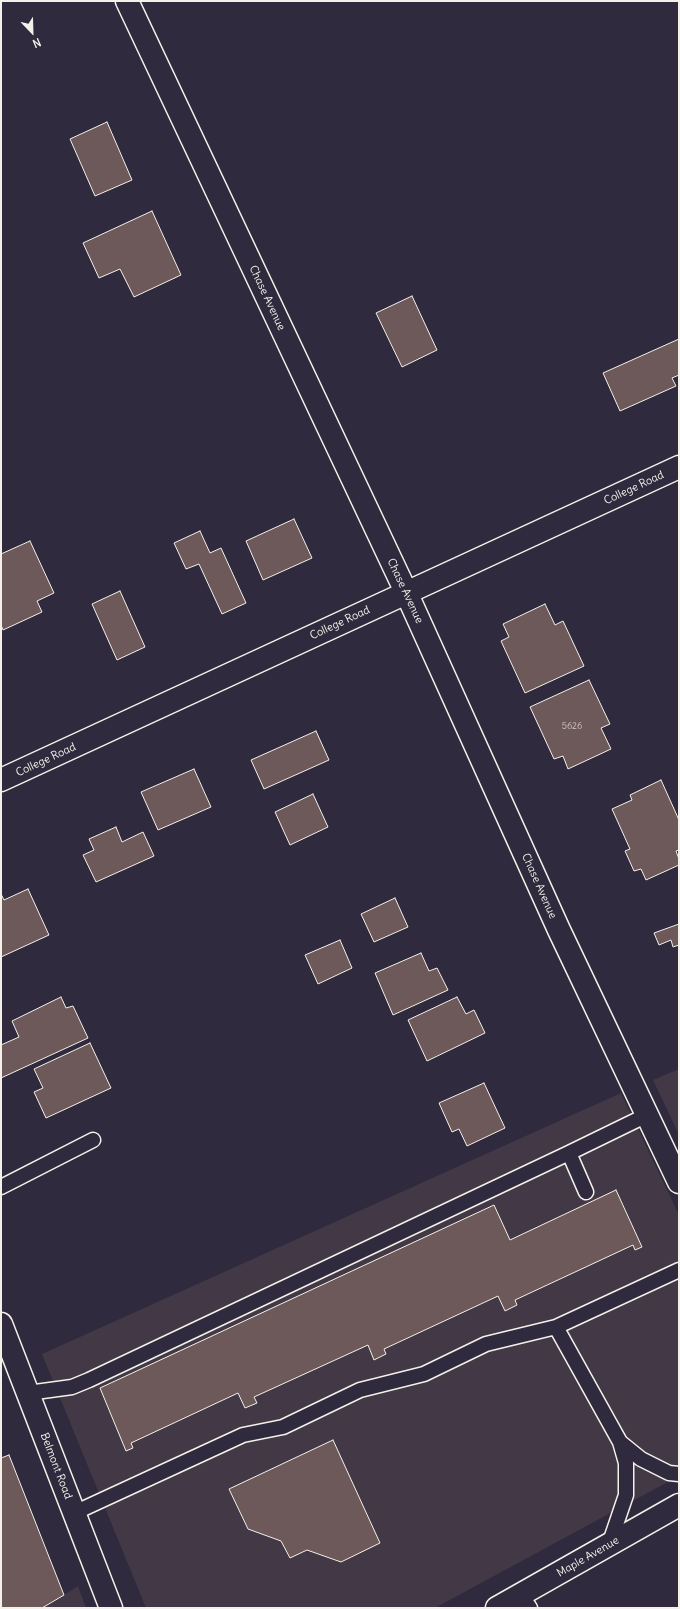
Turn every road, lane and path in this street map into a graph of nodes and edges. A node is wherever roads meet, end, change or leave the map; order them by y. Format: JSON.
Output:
{"nodes":[{"id":1,"x":127,"y":1,"type":"edge"},
{"id":2,"x":679,"y":467,"type":"edge"},
{"id":3,"x":406,"y":592,"type":"junction"},
{"id":4,"x":1,"y":780,"type":"edge"},
{"id":5,"x":647,"y":1115,"type":"junction"},
{"id":6,"x":93,"y":1140,"type":"dead end"},
{"id":7,"x":569,"y":1153,"type":"junction"},
{"id":8,"x":679,"y":1182,"type":"edge"},
{"id":9,"x":1,"y":1187,"type":"edge"},
{"id":10,"x":586,"y":1192,"type":"dead end"},
{"id":11,"x":679,"y":1270,"type":"edge"},
{"id":12,"x":1,"y":1324,"type":"edge"},
{"id":13,"x":556,"y":1327,"type":"junction"},
{"id":14,"x":28,"y":1393,"type":"junction"},
{"id":15,"x":620,"y":1442,"type":"junction"},
{"id":16,"x":679,"y":1474,"type":"edge"},
{"id":17,"x":679,"y":1505,"type":"edge"},
{"id":18,"x":74,"y":1513,"type":"junction"},
{"id":19,"x":609,"y":1545,"type":"junction"},
{"id":20,"x":526,"y":1601,"type":"edge"},
{"id":21,"x":111,"y":1608,"type":"edge"},
{"id":22,"x":497,"y":1608,"type":"edge"}],
"edges":[{"from":1,"to":3,"type":"street","name":"Chase Avenue"},
{"from":2,"to":3,"type":"street","name":"College Road"},
{"from":3,"to":4,"type":"street","name":"College Road"},
{"from":3,"to":5,"type":"street","name":"Chase Avenue"},
{"from":5,"to":7,"type":"lane"},
{"from":5,"to":8,"type":"street","name":"Chase Avenue"},
{"from":6,"to":9,"type":"lane"},
{"from":7,"to":10,"type":"lane"},
{"from":7,"to":14,"type":"lane"},
{"from":11,"to":13,"type":"lane"},
{"from":12,"to":14,"type":"street","name":"Belmont Road"},
{"from":13,"to":15,"type":"lane"},
{"from":13,"to":18,"type":"lane"},
{"from":14,"to":18,"type":"street","name":"Belmont Road"},
{"from":15,"to":16,"type":"lane"},
{"from":15,"to":19,"type":"lane"},
{"from":17,"to":19,"type":"street","name":"Maple Avenue"},
{"from":18,"to":21,"type":"street","name":"Belmont Road"},
{"from":19,"to":20,"type":"street","name":"Maple Avenue"},
{"from":20,"to":22,"type":"street","name":"Maple Avenue"}]}
